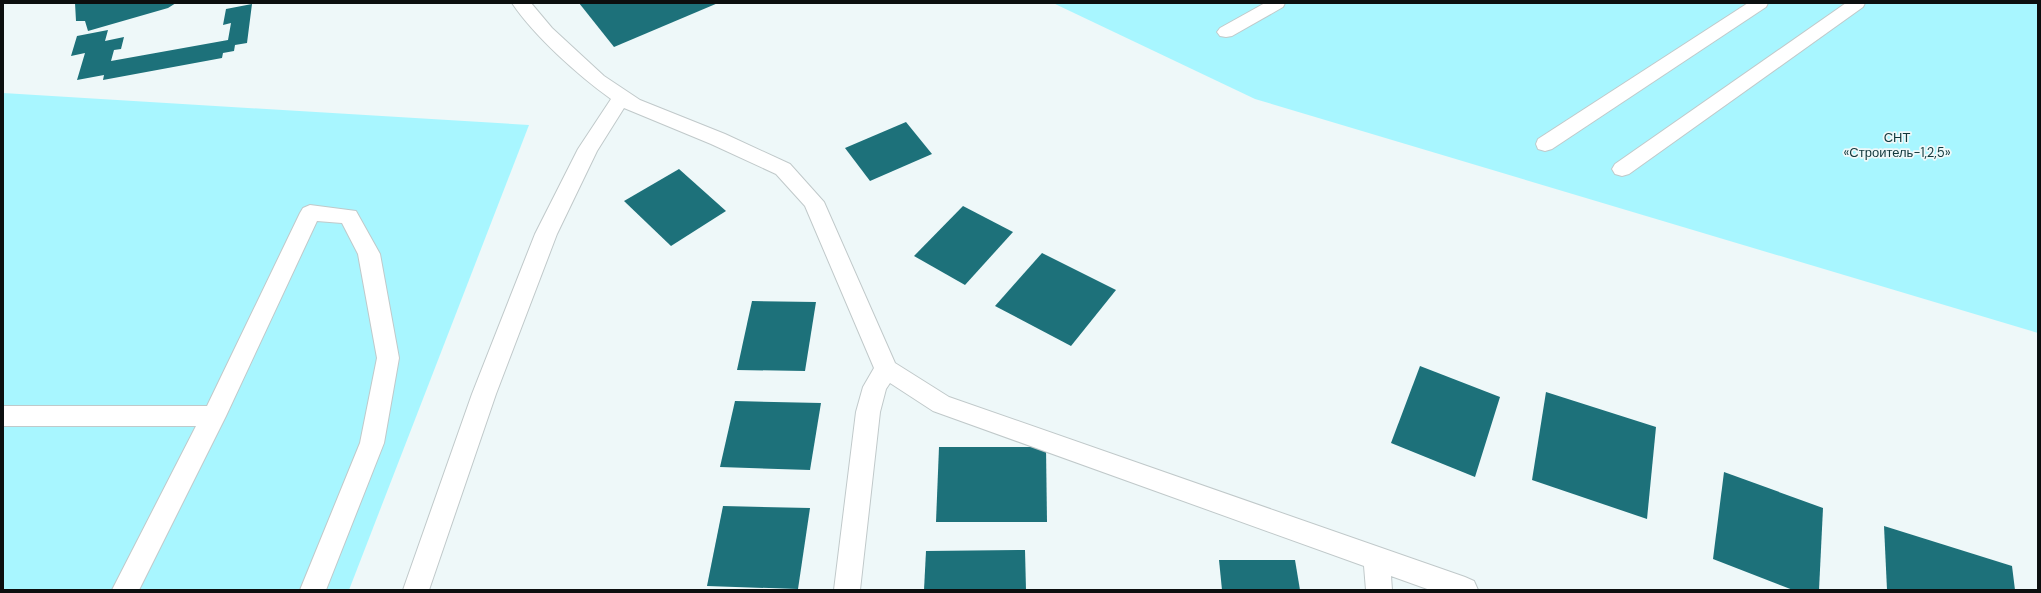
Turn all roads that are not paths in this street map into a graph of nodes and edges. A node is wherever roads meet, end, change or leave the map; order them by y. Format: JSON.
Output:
{"nodes":[{"id":1,"x":521,"y":3,"type":"edge"},
{"id":2,"x":1278,"y":3,"type":"edge"},
{"id":3,"x":1760,"y":3,"type":"edge"},
{"id":4,"x":1857,"y":3,"type":"edge"},
{"id":5,"x":1226,"y":32,"type":"dead end"},
{"id":6,"x":622,"y":97,"type":"junction"},
{"id":7,"x":1545,"y":144,"type":"dead end"},
{"id":8,"x":1622,"y":170,"type":"dead end"},
{"id":9,"x":886,"y":369,"type":"junction"},
{"id":10,"x":3,"y":416,"type":"edge"},
{"id":11,"x":214,"y":416,"type":"junction"},
{"id":12,"x":1377,"y":559,"type":"junction"},
{"id":13,"x":125,"y":590,"type":"edge"},
{"id":14,"x":313,"y":590,"type":"edge"},
{"id":15,"x":416,"y":590,"type":"edge"},
{"id":16,"x":847,"y":590,"type":"edge"},
{"id":17,"x":1379,"y":590,"type":"edge"},
{"id":18,"x":1465,"y":590,"type":"edge"}],
"edges":[{"from":1,"to":6,"type":"street"},
{"from":2,"to":5,"type":"lane"},
{"from":3,"to":7,"type":"lane"},
{"from":4,"to":8,"type":"lane"},
{"from":6,"to":9,"type":"street"},
{"from":6,"to":15,"type":"street"},
{"from":9,"to":12,"type":"street"},
{"from":9,"to":16,"type":"street"},
{"from":10,"to":11,"type":"street"},
{"from":11,"to":13,"type":"street"},
{"from":11,"to":14,"type":"street"},
{"from":12,"to":17,"type":"street"},
{"from":12,"to":18,"type":"street"}]}
